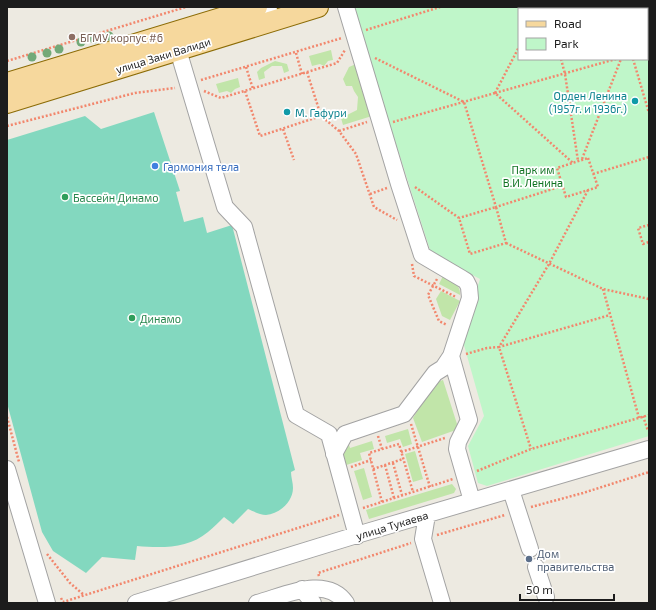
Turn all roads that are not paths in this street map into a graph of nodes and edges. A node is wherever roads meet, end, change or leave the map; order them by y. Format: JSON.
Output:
{"nodes":[{"id":1,"x":257,"y":7,"type":"edge"},
{"id":2,"x":318,"y":7,"type":"edge"},
{"id":3,"x":346,"y":7,"type":"edge"},
{"id":4,"x":270,"y":14,"type":"edge"},
{"id":5,"x":178,"y":50,"type":"junction"},
{"id":6,"x":7,"y":83,"type":"edge"},
{"id":7,"x":7,"y":103,"type":"edge"},
{"id":8,"x":457,"y":355,"type":"junction"},
{"id":9,"x":649,"y":449,"type":"edge"},
{"id":10,"x":334,"y":454,"type":"junction"},
{"id":11,"x":7,"y":469,"type":"edge"},
{"id":12,"x":511,"y":490,"type":"junction"},
{"id":13,"x":472,"y":502,"type":"junction"},
{"id":14,"x":427,"y":515,"type":"junction"},
{"id":15,"x":357,"y":536,"type":"junction"},
{"id":16,"x":530,"y":549,"type":"dead end"},
{"id":17,"x":536,"y":567,"type":"dead end"},
{"id":18,"x":302,"y":589,"type":"junction"},
{"id":19,"x":546,"y":597,"type":"dead end"},
{"id":20,"x":47,"y":603,"type":"edge"},
{"id":21,"x":136,"y":603,"type":"edge"},
{"id":22,"x":257,"y":603,"type":"edge"},
{"id":23,"x":313,"y":603,"type":"edge"},
{"id":24,"x":346,"y":603,"type":"edge"},
{"id":25,"x":442,"y":603,"type":"edge"}],
"edges":[{"from":1,"to":6,"type":"main road","name":"улица Заки Валиди"},
{"from":2,"to":4,"type":"main road","name":"улица Заки Валиди"},
{"from":3,"to":8,"type":"street"},
{"from":4,"to":5,"type":"main road","name":"улица Заки Валиди"},
{"from":5,"to":7,"type":"main road","name":"улица Заки Валиди"},
{"from":5,"to":10,"type":"street"},
{"from":8,"to":10,"type":"street"},
{"from":8,"to":13,"type":"street"},
{"from":9,"to":12,"type":"street","name":"улица Тукаева"},
{"from":10,"to":15,"type":"street"},
{"from":11,"to":20,"type":"street"},
{"from":12,"to":13,"type":"street","name":"улица Тукаева"},
{"from":12,"to":16,"type":"street"},
{"from":13,"to":14,"type":"street","name":"улица Тукаева"},
{"from":14,"to":15,"type":"street","name":"улица Тукаева"},
{"from":14,"to":25,"type":"street"},
{"from":15,"to":21,"type":"street","name":"улица Тукаева"},
{"from":17,"to":19,"type":"street"},
{"from":18,"to":22,"type":"street"},
{"from":18,"to":23,"type":"street"},
{"from":18,"to":24,"type":"street"}]}
